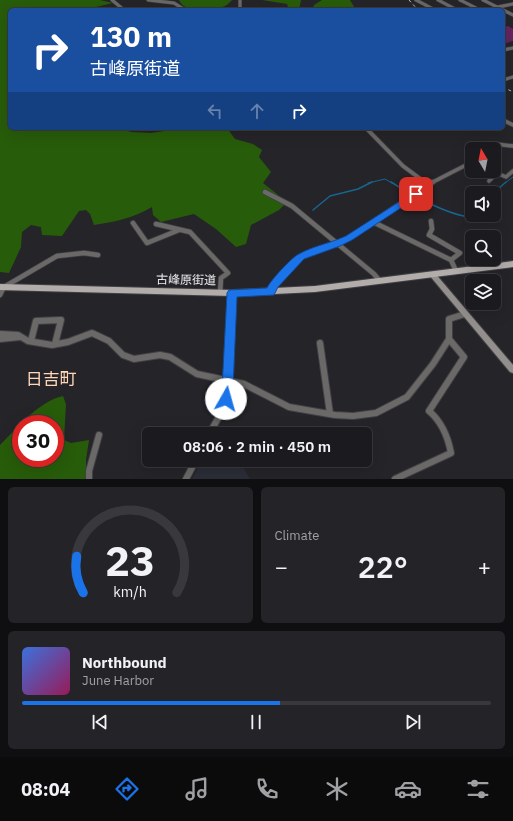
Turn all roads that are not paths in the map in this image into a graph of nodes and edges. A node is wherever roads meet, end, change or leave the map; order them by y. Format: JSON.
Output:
{"nodes":[{"id":1,"x":112,"y":0,"type":"edge"},
{"id":2,"x":148,"y":0,"type":"edge"},
{"id":3,"x":416,"y":0,"type":"edge"},
{"id":4,"x":438,"y":0,"type":"edge"},
{"id":5,"x":460,"y":0,"type":"edge"},
{"id":6,"x":483,"y":0,"type":"edge"},
{"id":7,"x":505,"y":0,"type":"edge"},
{"id":8,"x":513,"y":4,"type":"edge"},
{"id":9,"x":498,"y":7,"type":"joint"},
{"id":10,"x":122,"y":8,"type":"edge"},
{"id":11,"x":182,"y":8,"type":"edge"},
{"id":12,"x":431,"y":8,"type":"edge"},
{"id":13,"x":453,"y":8,"type":"edge"},
{"id":14,"x":476,"y":8,"type":"edge"},
{"id":15,"x":507,"y":12,"type":"edge"},
{"id":16,"x":513,"y":15,"type":"edge"},
{"id":17,"x":368,"y":130,"type":"edge"},
{"id":18,"x":501,"y":145,"type":"edge"},
{"id":19,"x":513,"y":146,"type":"edge"},
{"id":20,"x":465,"y":166,"type":"edge"},
{"id":21,"x":513,"y":171,"type":"edge"},
{"id":22,"x":501,"y":175,"type":"edge"},
{"id":23,"x":491,"y":178,"type":"edge"},
{"id":24,"x":489,"y":181,"type":"dead end"},
{"id":25,"x":428,"y":185,"type":"junction"},
{"id":26,"x":265,"y":192,"type":"dead end"},
{"id":27,"x":431,"y":220,"type":"dead end"},
{"id":28,"x":373,"y":222,"type":"junction"},
{"id":29,"x":133,"y":223,"type":"dead end"},
{"id":30,"x":156,"y":224,"type":"dead end"},
{"id":31,"x":180,"y":230,"type":"junction"},
{"id":32,"x":337,"y":244,"type":"junction"},
{"id":33,"x":98,"y":255,"type":"dead end"},
{"id":34,"x":451,"y":260,"type":"junction"},
{"id":35,"x":513,"y":264,"type":"edge"},
{"id":36,"x":456,"y":271,"type":"junction"},
{"id":37,"x":432,"y":274,"type":"junction"},
{"id":38,"x":379,"y":280,"type":"junction"},
{"id":39,"x":2,"y":287,"type":"edge"},
{"id":40,"x":270,"y":292,"type":"junction"},
{"id":41,"x":220,"y":293,"type":"junction"},
{"id":42,"x":232,"y":293,"type":"junction"},
{"id":43,"x":0,"y":295,"type":"edge"},
{"id":44,"x":465,"y":314,"type":"junction"},
{"id":45,"x":0,"y":334,"type":"edge"},
{"id":46,"x":22,"y":337,"type":"junction"},
{"id":47,"x":0,"y":339,"type":"edge"},
{"id":48,"x":449,"y":339,"type":"junction"},
{"id":49,"x":30,"y":341,"type":"junction"},
{"id":50,"x":320,"y":343,"type":"dead end"},
{"id":51,"x":55,"y":344,"type":"junction"},
{"id":52,"x":513,"y":370,"type":"edge"},
{"id":53,"x":228,"y":379,"type":"junction"},
{"id":54,"x":330,"y":414,"type":"junction"},
{"id":55,"x":213,"y":427,"type":"edge"},
{"id":56,"x":100,"y":435,"type":"dead end"},
{"id":57,"x":192,"y":467,"type":"edge"},
{"id":58,"x":89,"y":479,"type":"edge"},
{"id":59,"x":186,"y":479,"type":"edge"},
{"id":60,"x":395,"y":479,"type":"edge"}],
"edges":[{"from":1,"to":10,"type":"street"},
{"from":2,"to":11,"type":"street"},
{"from":3,"to":12,"type":"street"},
{"from":4,"to":13,"type":"street"},
{"from":5,"to":14,"type":"street"},
{"from":6,"to":9,"type":"street"},
{"from":7,"to":8,"type":"street"},
{"from":8,"to":9,"type":"street"},
{"from":15,"to":16,"type":"street"},
{"from":17,"to":25,"type":"street"},
{"from":18,"to":19,"type":"street"},
{"from":20,"to":25,"type":"street"},
{"from":21,"to":22,"type":"street"},
{"from":23,"to":24,"type":"street"},
{"from":25,"to":28,"type":"street"},
{"from":26,"to":32,"type":"street"},
{"from":27,"to":34,"type":"street"},
{"from":28,"to":32,"type":"street"},
{"from":28,"to":34,"type":"street"},
{"from":29,"to":31,"type":"street"},
{"from":30,"to":31,"type":"street"},
{"from":31,"to":41,"type":"street"},
{"from":32,"to":38,"type":"street"},
{"from":32,"to":40,"type":"street"},
{"from":33,"to":39,"type":"street"},
{"from":34,"to":36,"type":"street"},
{"from":35,"to":36,"type":"main road","name":"古峰原街道"},
{"from":36,"to":37,"type":"main road","name":"古峰原街道"},
{"from":37,"to":38,"type":"main road","name":"古峰原街道"},
{"from":37,"to":44,"type":"street"},
{"from":38,"to":40,"type":"main road","name":"古峰原街道"},
{"from":39,"to":41,"type":"main road","name":"古峰原街道"},
{"from":39,"to":43,"type":"street"},
{"from":40,"to":42,"type":"main road","name":"古峰原街道"},
{"from":41,"to":42,"type":"main road","name":"古峰原街道"},
{"from":42,"to":53,"type":"street"},
{"from":44,"to":48,"type":"street"},
{"from":44,"to":52,"type":"street"},
{"from":45,"to":46,"type":"street"},
{"from":46,"to":47,"type":"street"},
{"from":46,"to":49,"type":"street"},
{"from":48,"to":54,"type":"street"},
{"from":48,"to":60,"type":"street"},
{"from":49,"to":51,"type":"street"},
{"from":49,"to":51,"type":"street"},
{"from":50,"to":54,"type":"street"},
{"from":51,"to":53,"type":"street"},
{"from":53,"to":54,"type":"street"},
{"from":53,"to":55,"type":"street"},
{"from":56,"to":58,"type":"street"},
{"from":57,"to":59,"type":"street"}]}
